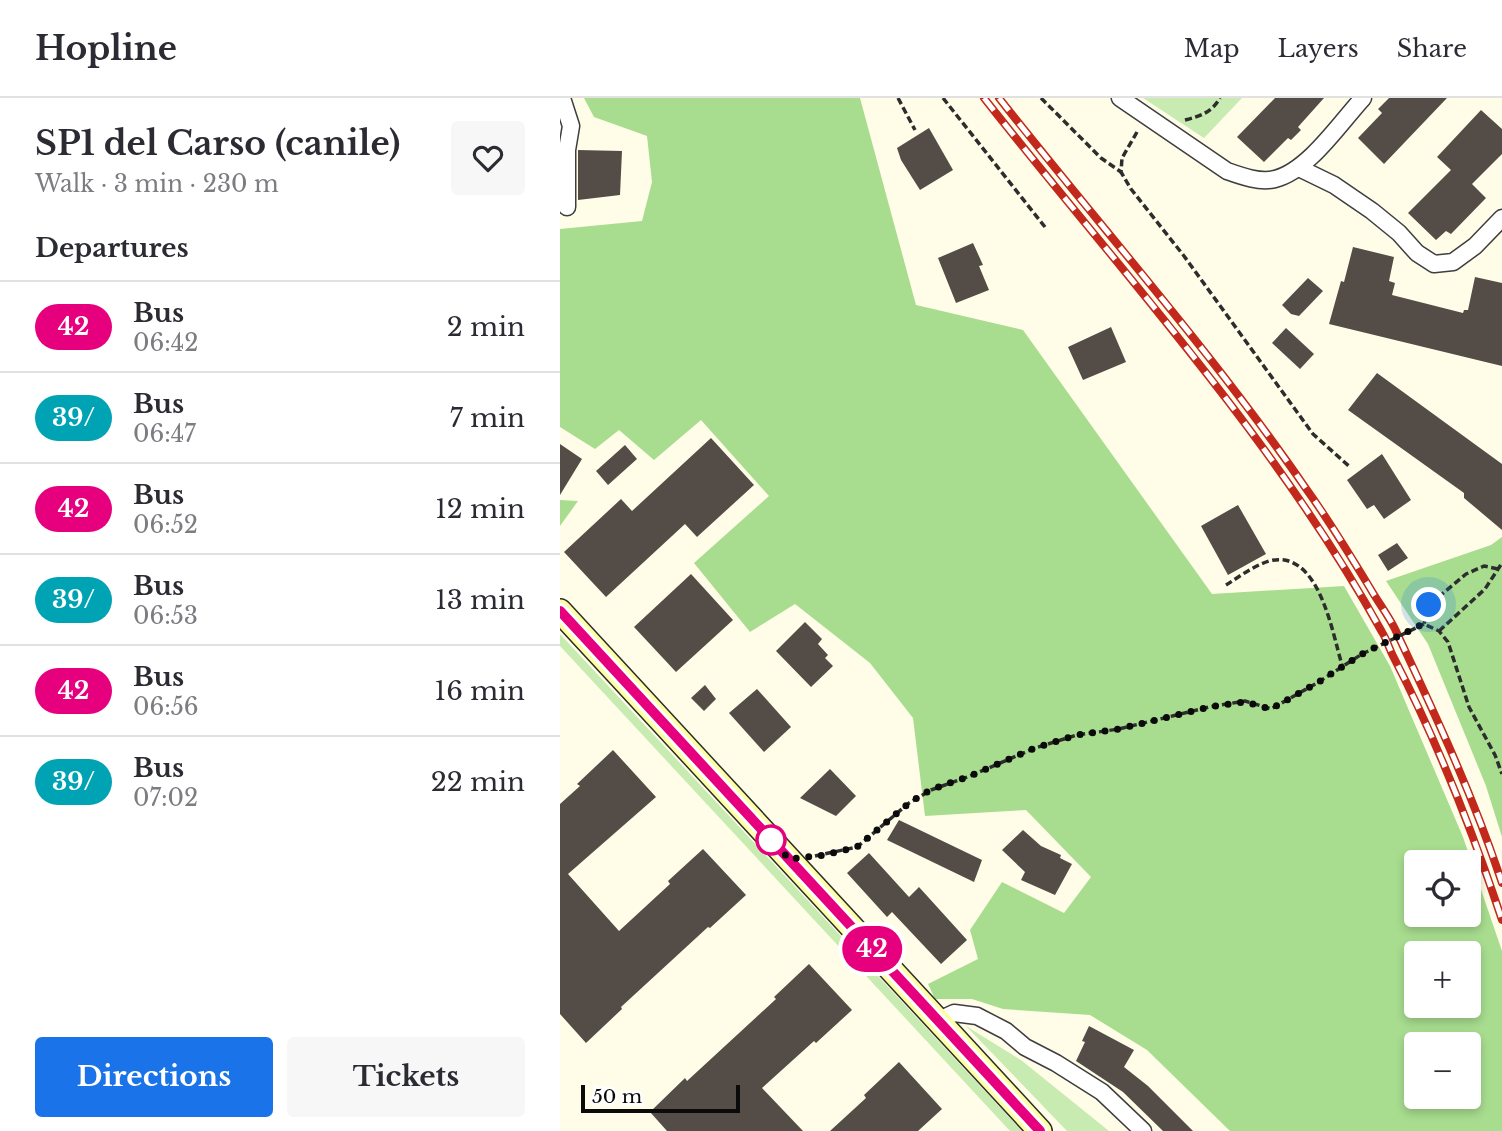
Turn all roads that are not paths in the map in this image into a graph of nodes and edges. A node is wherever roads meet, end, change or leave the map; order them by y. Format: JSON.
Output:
{"nodes":[{"id":1,"x":562,"y":98,"type":"edge"},
{"id":2,"x":1120,"y":98,"type":"edge"},
{"id":3,"x":1363,"y":98,"type":"edge"},
{"id":4,"x":1299,"y":168,"type":"junction"},
{"id":5,"x":566,"y":207,"type":"dead end"},
{"id":6,"x":1502,"y":218,"type":"edge"},
{"id":7,"x":560,"y":611,"type":"edge"},
{"id":8,"x":939,"y":1020,"type":"junction"},
{"id":9,"x":1040,"y":1131,"type":"edge"},
{"id":10,"x":1143,"y":1131,"type":"edge"}],
"edges":[{"from":1,"to":5,"type":"street"},
{"from":2,"to":4,"type":"street"},
{"from":3,"to":4,"type":"street"},
{"from":4,"to":6,"type":"street"},
{"from":7,"to":8,"type":"main road"},
{"from":8,"to":9,"type":"main road"},
{"from":8,"to":10,"type":"street"}]}
